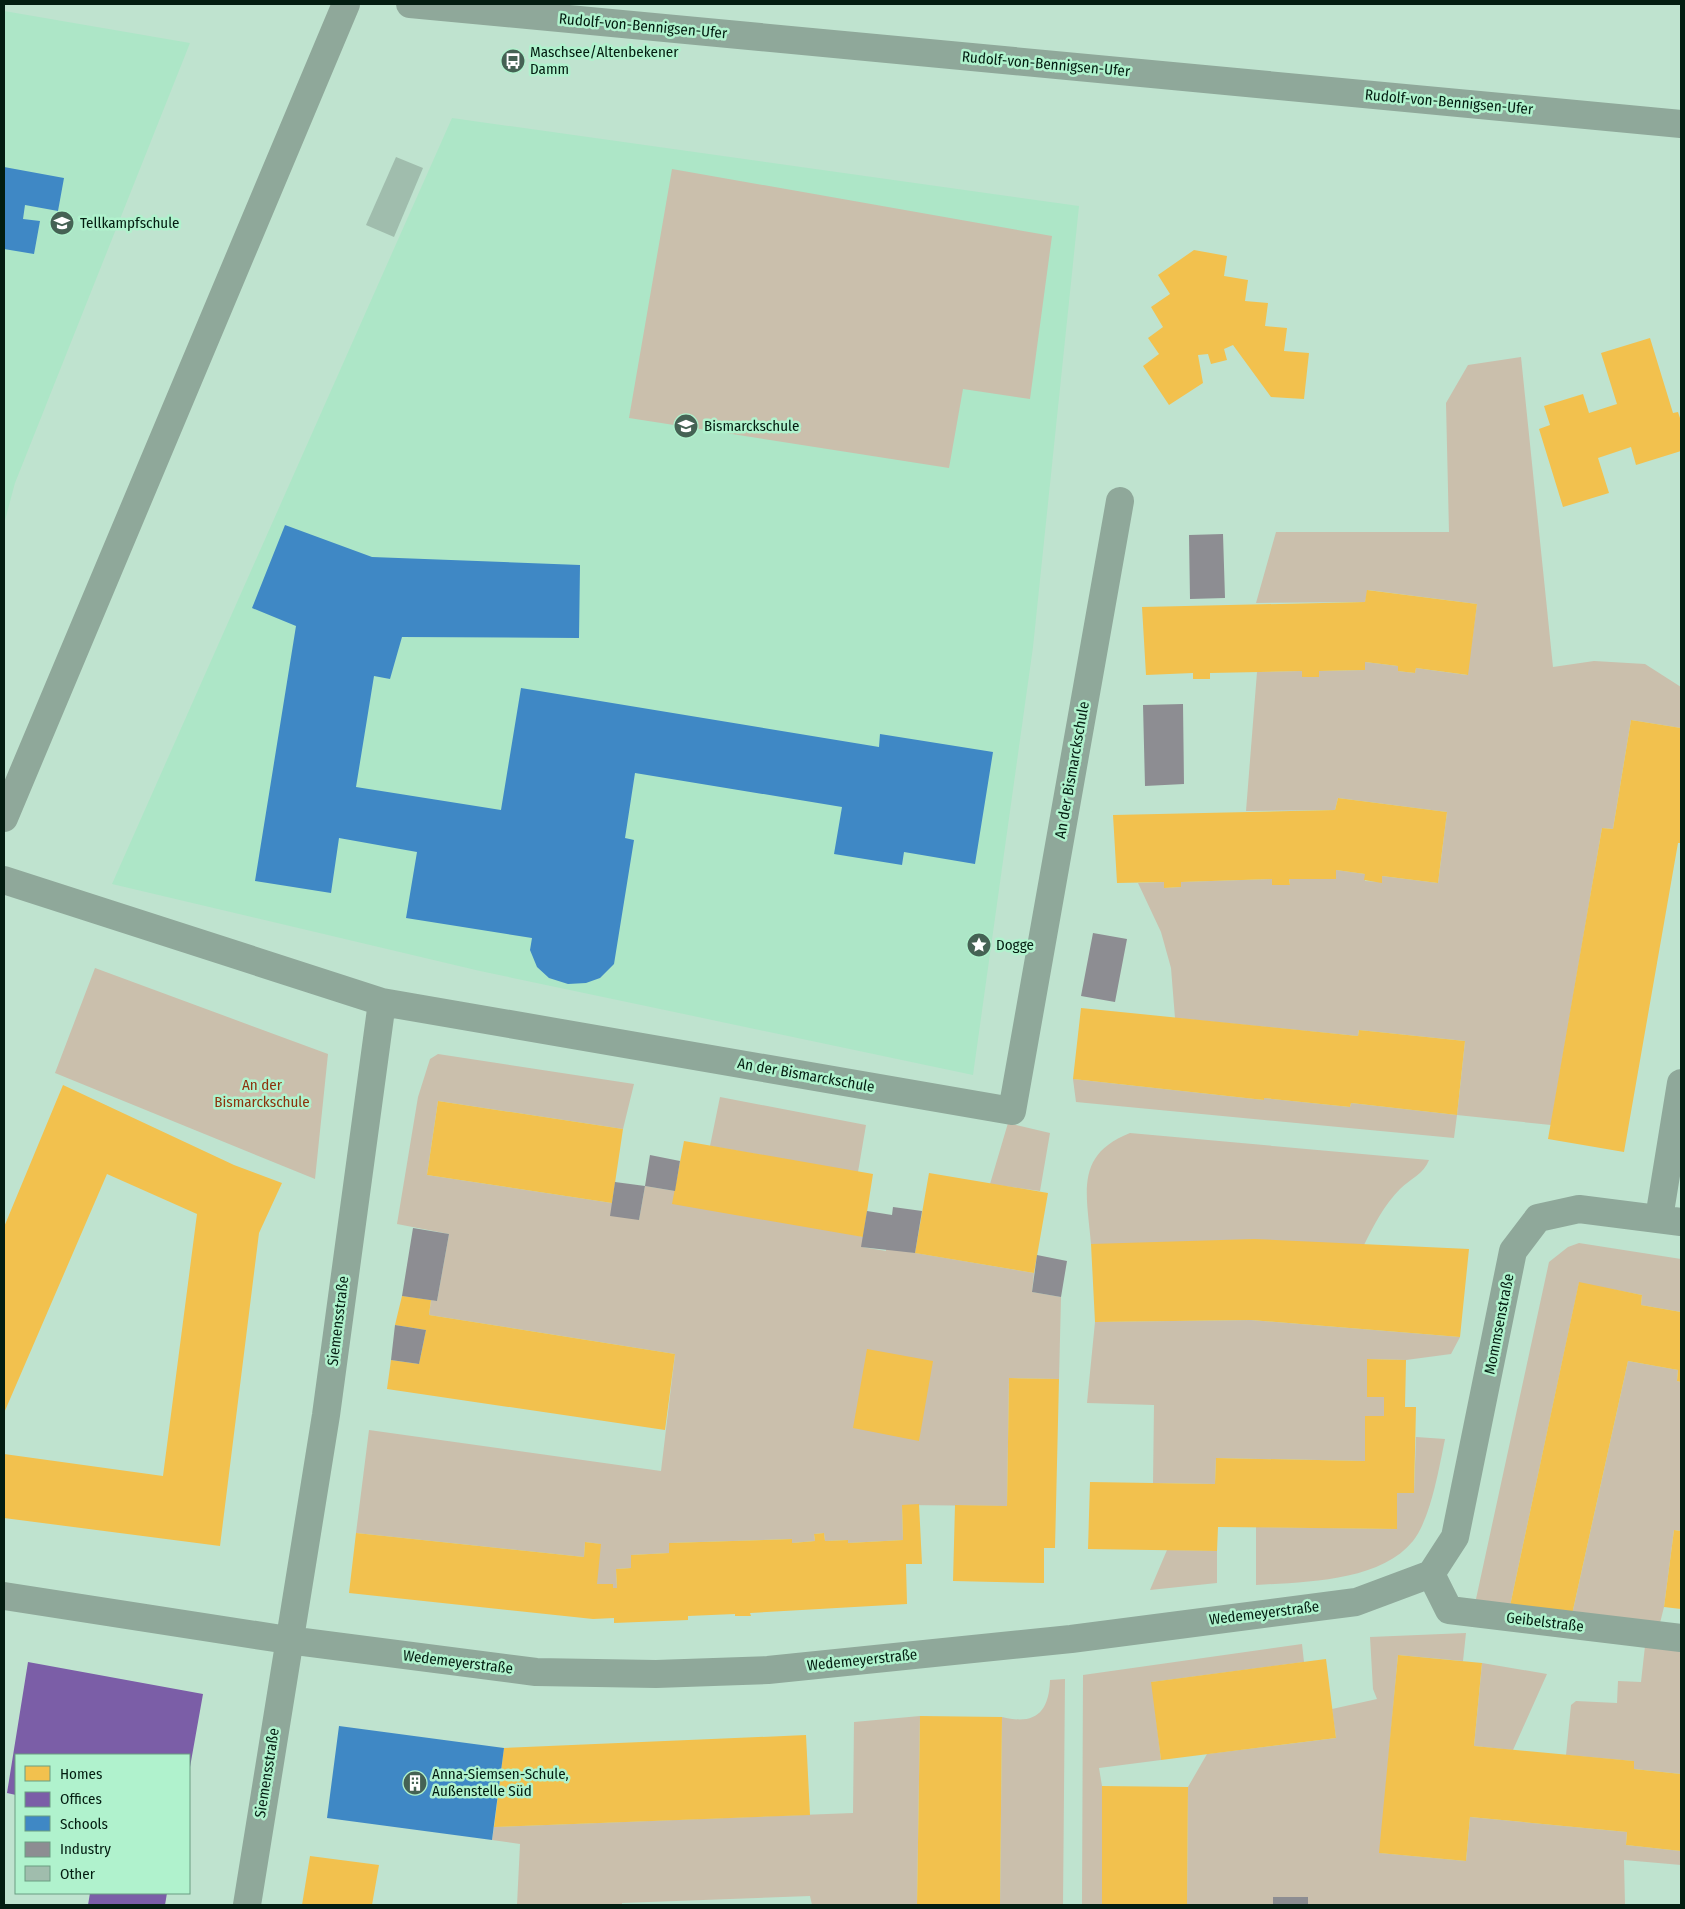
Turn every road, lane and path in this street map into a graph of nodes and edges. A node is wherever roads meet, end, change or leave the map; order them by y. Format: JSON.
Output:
{"nodes":[{"id":1,"x":346,"y":4,"type":"edge"},
{"id":2,"x":410,"y":4,"type":"edge"},
{"id":3,"x":1681,"y":124,"type":"edge"},
{"id":4,"x":1120,"y":501,"type":"dead end"},
{"id":5,"x":4,"y":818,"type":"edge"},
{"id":6,"x":4,"y":880,"type":"edge"},
{"id":7,"x":382,"y":1002,"type":"junction"},
{"id":8,"x":1681,"y":1083,"type":"edge"},
{"id":9,"x":1670,"y":1220,"type":"edge"},
{"id":10,"x":1430,"y":1574,"type":"junction"},
{"id":11,"x":4,"y":1596,"type":"edge"},
{"id":12,"x":1681,"y":1638,"type":"edge"},
{"id":13,"x":288,"y":1640,"type":"junction"},
{"id":14,"x":247,"y":1905,"type":"edge"}],
"edges":[{"from":1,"to":5,"type":"street"},
{"from":2,"to":3,"type":"street","name":"Rudolf-von-Bennigsen-Ufer"},
{"from":4,"to":7,"type":"street","name":"An der Bismarckschule"},
{"from":6,"to":7,"type":"street","name":"An der Bismarckschule"},
{"from":7,"to":13,"type":"street","name":"Siemensstraße"},
{"from":8,"to":9,"type":"street"},
{"from":9,"to":10,"type":"street","name":"Mommsenstraße"},
{"from":10,"to":12,"type":"street","name":"Geibelstraße"},
{"from":10,"to":13,"type":"street","name":"Wedemeyerstraße"},
{"from":11,"to":13,"type":"street"},
{"from":13,"to":14,"type":"street","name":"Siemensstraße"}]}
